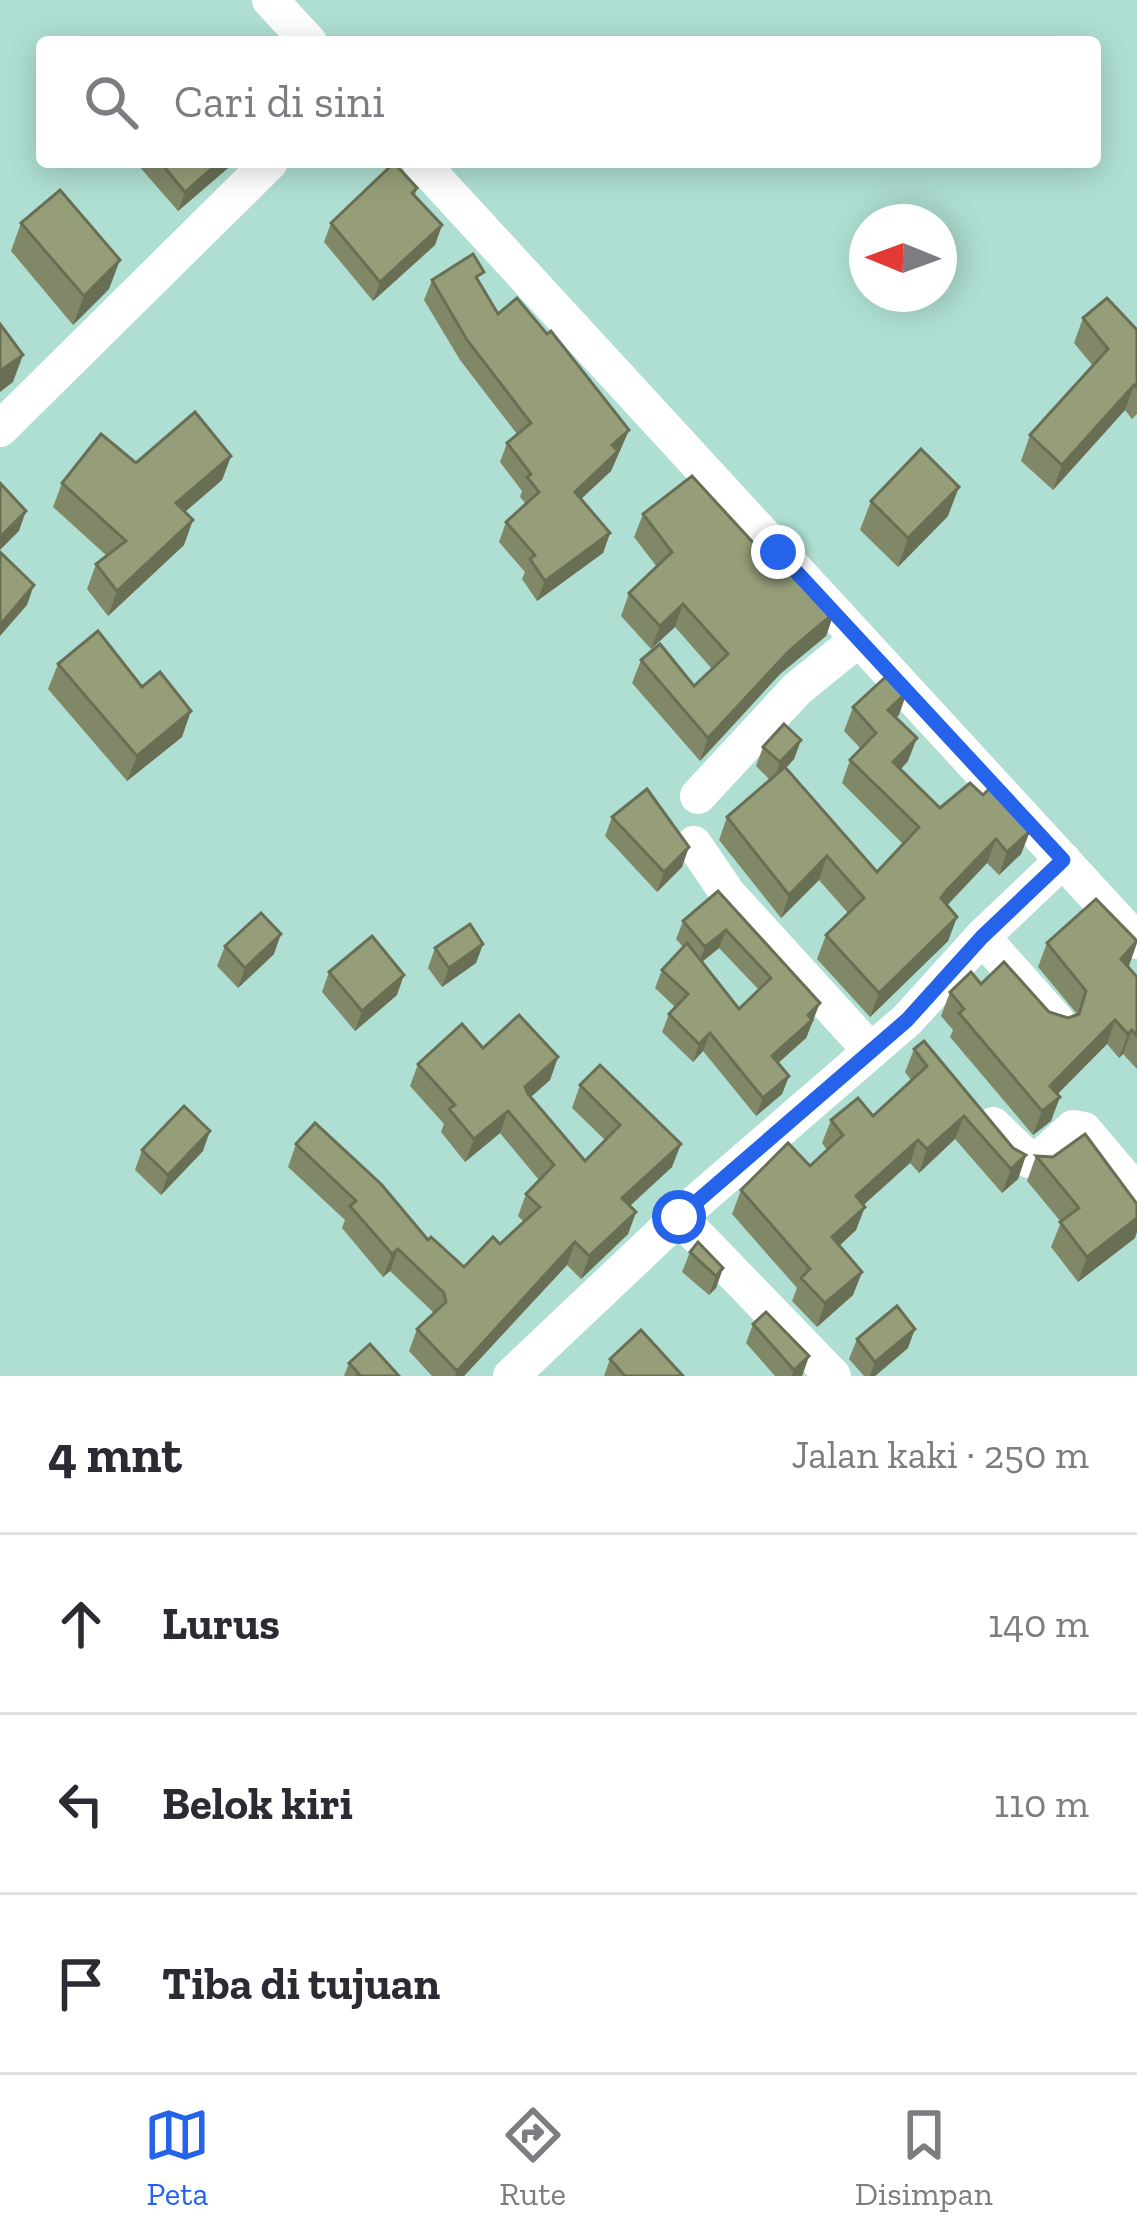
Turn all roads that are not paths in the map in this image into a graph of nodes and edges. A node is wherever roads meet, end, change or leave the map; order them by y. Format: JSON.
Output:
{"nodes":[{"id":1,"x":270,"y":0,"type":"edge"},
{"id":2,"x":304,"y":36,"type":"edge"},
{"id":3,"x":264,"y":168,"type":"edge"},
{"id":4,"x":425,"y":168,"type":"edge"},
{"id":5,"x":0,"y":429,"type":"edge"},
{"id":6,"x":856,"y":641,"type":"junction"},
{"id":7,"x":698,"y":796,"type":"dead end"},
{"id":8,"x":694,"y":844,"type":"edge"},
{"id":9,"x":1063,"y":860,"type":"junction"},
{"id":10,"x":982,"y":937,"type":"junction"},
{"id":11,"x":1137,"y":941,"type":"edge"},
{"id":12,"x":1056,"y":1019,"type":"edge"},
{"id":13,"x":907,"y":1020,"type":"junction"},
{"id":14,"x":871,"y":1051,"type":"junction"},
{"id":15,"x":936,"y":1056,"type":"edge"},
{"id":16,"x":965,"y":1092,"type":"edge"},
{"id":17,"x":1137,"y":1193,"type":"edge"},
{"id":18,"x":679,"y":1217,"type":"junction"},
{"id":19,"x":511,"y":1376,"type":"edge"},
{"id":20,"x":833,"y":1376,"type":"edge"}],
"edges":[{"from":1,"to":2,"type":"street"},
{"from":3,"to":5,"type":"street"},
{"from":4,"to":6,"type":"street"},
{"from":6,"to":7,"type":"street"},
{"from":6,"to":9,"type":"street"},
{"from":8,"to":14,"type":"street"},
{"from":9,"to":10,"type":"street"},
{"from":9,"to":11,"type":"street"},
{"from":10,"to":12,"type":"street"},
{"from":10,"to":13,"type":"street"},
{"from":13,"to":14,"type":"street"},
{"from":13,"to":15,"type":"street"},
{"from":14,"to":18,"type":"street"},
{"from":16,"to":17,"type":"street"},
{"from":18,"to":19,"type":"street"},
{"from":18,"to":20,"type":"street"}]}
